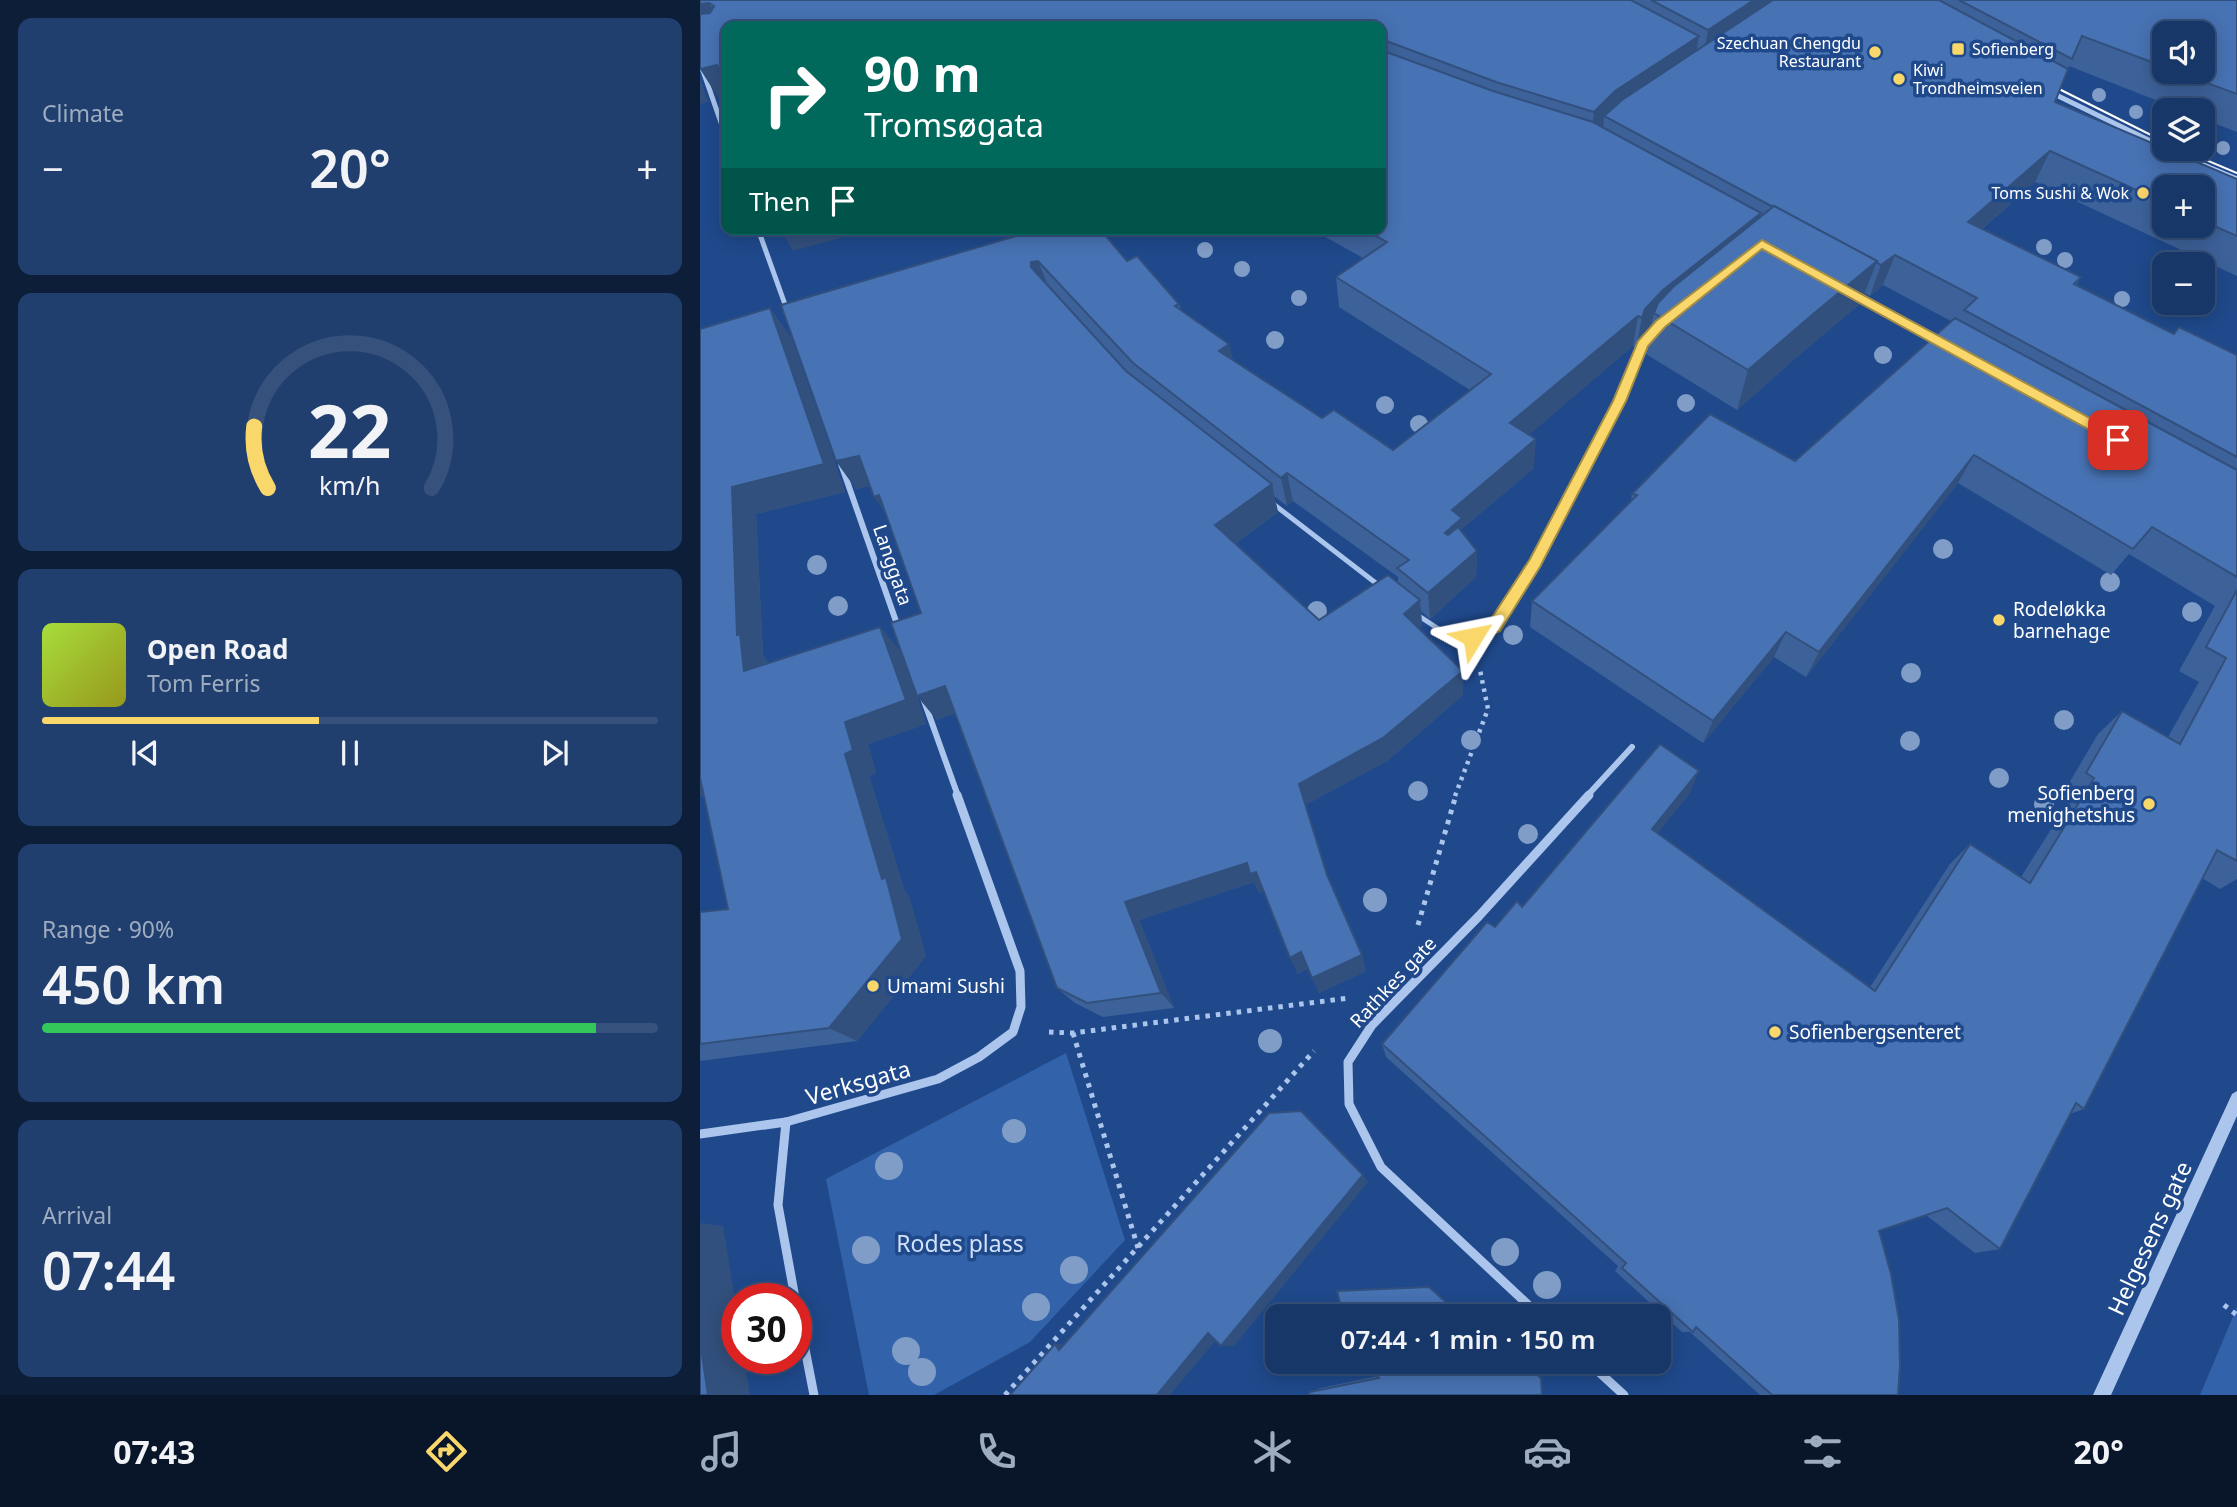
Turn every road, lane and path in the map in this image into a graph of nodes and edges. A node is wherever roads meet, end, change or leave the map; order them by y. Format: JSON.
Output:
{"nodes":[{"id":1,"x":700,"y":62,"type":"edge"},
{"id":2,"x":2039,"y":86,"type":"edge"},
{"id":3,"x":721,"y":123,"type":"edge"},
{"id":4,"x":2152,"y":142,"type":"edge"},
{"id":5,"x":2195,"y":161,"type":"edge"},
{"id":6,"x":2237,"y":179,"type":"edge"},
{"id":7,"x":760,"y":235,"type":"edge"},
{"id":8,"x":1847,"y":290,"type":"edge"},
{"id":9,"x":788,"y":315,"type":"edge"},
{"id":10,"x":1661,"y":324,"type":"edge"},
{"id":11,"x":1944,"y":344,"type":"edge"},
{"id":12,"x":838,"y":455,"type":"edge"},
{"id":13,"x":1267,"y":499,"type":"edge"},
{"id":14,"x":1385,"y":590,"type":"edge"},
{"id":15,"x":1406,"y":607,"type":"edge"},
{"id":16,"x":901,"y":635,"type":"edge"},
{"id":17,"x":1473,"y":637,"type":"junction"},
{"id":18,"x":919,"y":687,"type":"edge"},
{"id":19,"x":1632,"y":747,"type":"dead end"},
{"id":20,"x":1401,"y":996,"type":"junction"},
{"id":21,"x":1353,"y":1005,"type":"dead end"},
{"id":22,"x":1013,"y":1032,"type":"junction"},
{"id":23,"x":1073,"y":1033,"type":"junction"},
{"id":24,"x":1315,"y":1049,"type":"dead end"},
{"id":25,"x":2237,"y":1099,"type":"edge"},
{"id":26,"x":786,"y":1122,"type":"junction"},
{"id":27,"x":700,"y":1134,"type":"edge"},
{"id":28,"x":1138,"y":1248,"type":"junction"},
{"id":29,"x":793,"y":1283,"type":"edge"},
{"id":30,"x":1527,"y":1304,"type":"edge"},
{"id":31,"x":2224,"y":1305,"type":"dead end"},
{"id":32,"x":2237,"y":1315,"type":"edge"},
{"id":33,"x":810,"y":1374,"type":"edge"},
{"id":34,"x":1601,"y":1374,"type":"edge"},
{"id":35,"x":814,"y":1395,"type":"edge"},
{"id":36,"x":1005,"y":1395,"type":"edge"},
{"id":37,"x":1624,"y":1395,"type":"edge"},
{"id":38,"x":2102,"y":1395,"type":"edge"}],
"edges":[{"from":1,"to":3,"type":"street"},
{"from":2,"to":4,"type":"street"},
{"from":5,"to":6,"type":"street"},
{"from":7,"to":9,"type":"street"},
{"from":8,"to":11,"type":"street"},
{"from":10,"to":17,"type":"street"},
{"from":12,"to":16,"type":"street","name":"Langgata"},
{"from":13,"to":14,"type":"lane"},
{"from":15,"to":17,"type":"lane"},
{"from":17,"to":20,"type":"path"},
{"from":18,"to":22,"type":"street"},
{"from":19,"to":20,"type":"street","name":"Rathkes gate"},
{"from":20,"to":30,"type":"street","name":"Rathkes gate"},
{"from":21,"to":23,"type":"path"},
{"from":22,"to":23,"type":"path"},
{"from":22,"to":26,"type":"street","name":"Verksgata"},
{"from":23,"to":28,"type":"path"},
{"from":24,"to":28,"type":"path"},
{"from":25,"to":38,"type":"street","name":"Helgesens gate"},
{"from":26,"to":27,"type":"street","name":"Verksgata"},
{"from":26,"to":29,"type":"street"},
{"from":28,"to":36,"type":"path"},
{"from":31,"to":32,"type":"path"},
{"from":33,"to":35,"type":"street"},
{"from":34,"to":37,"type":"street"}]}
